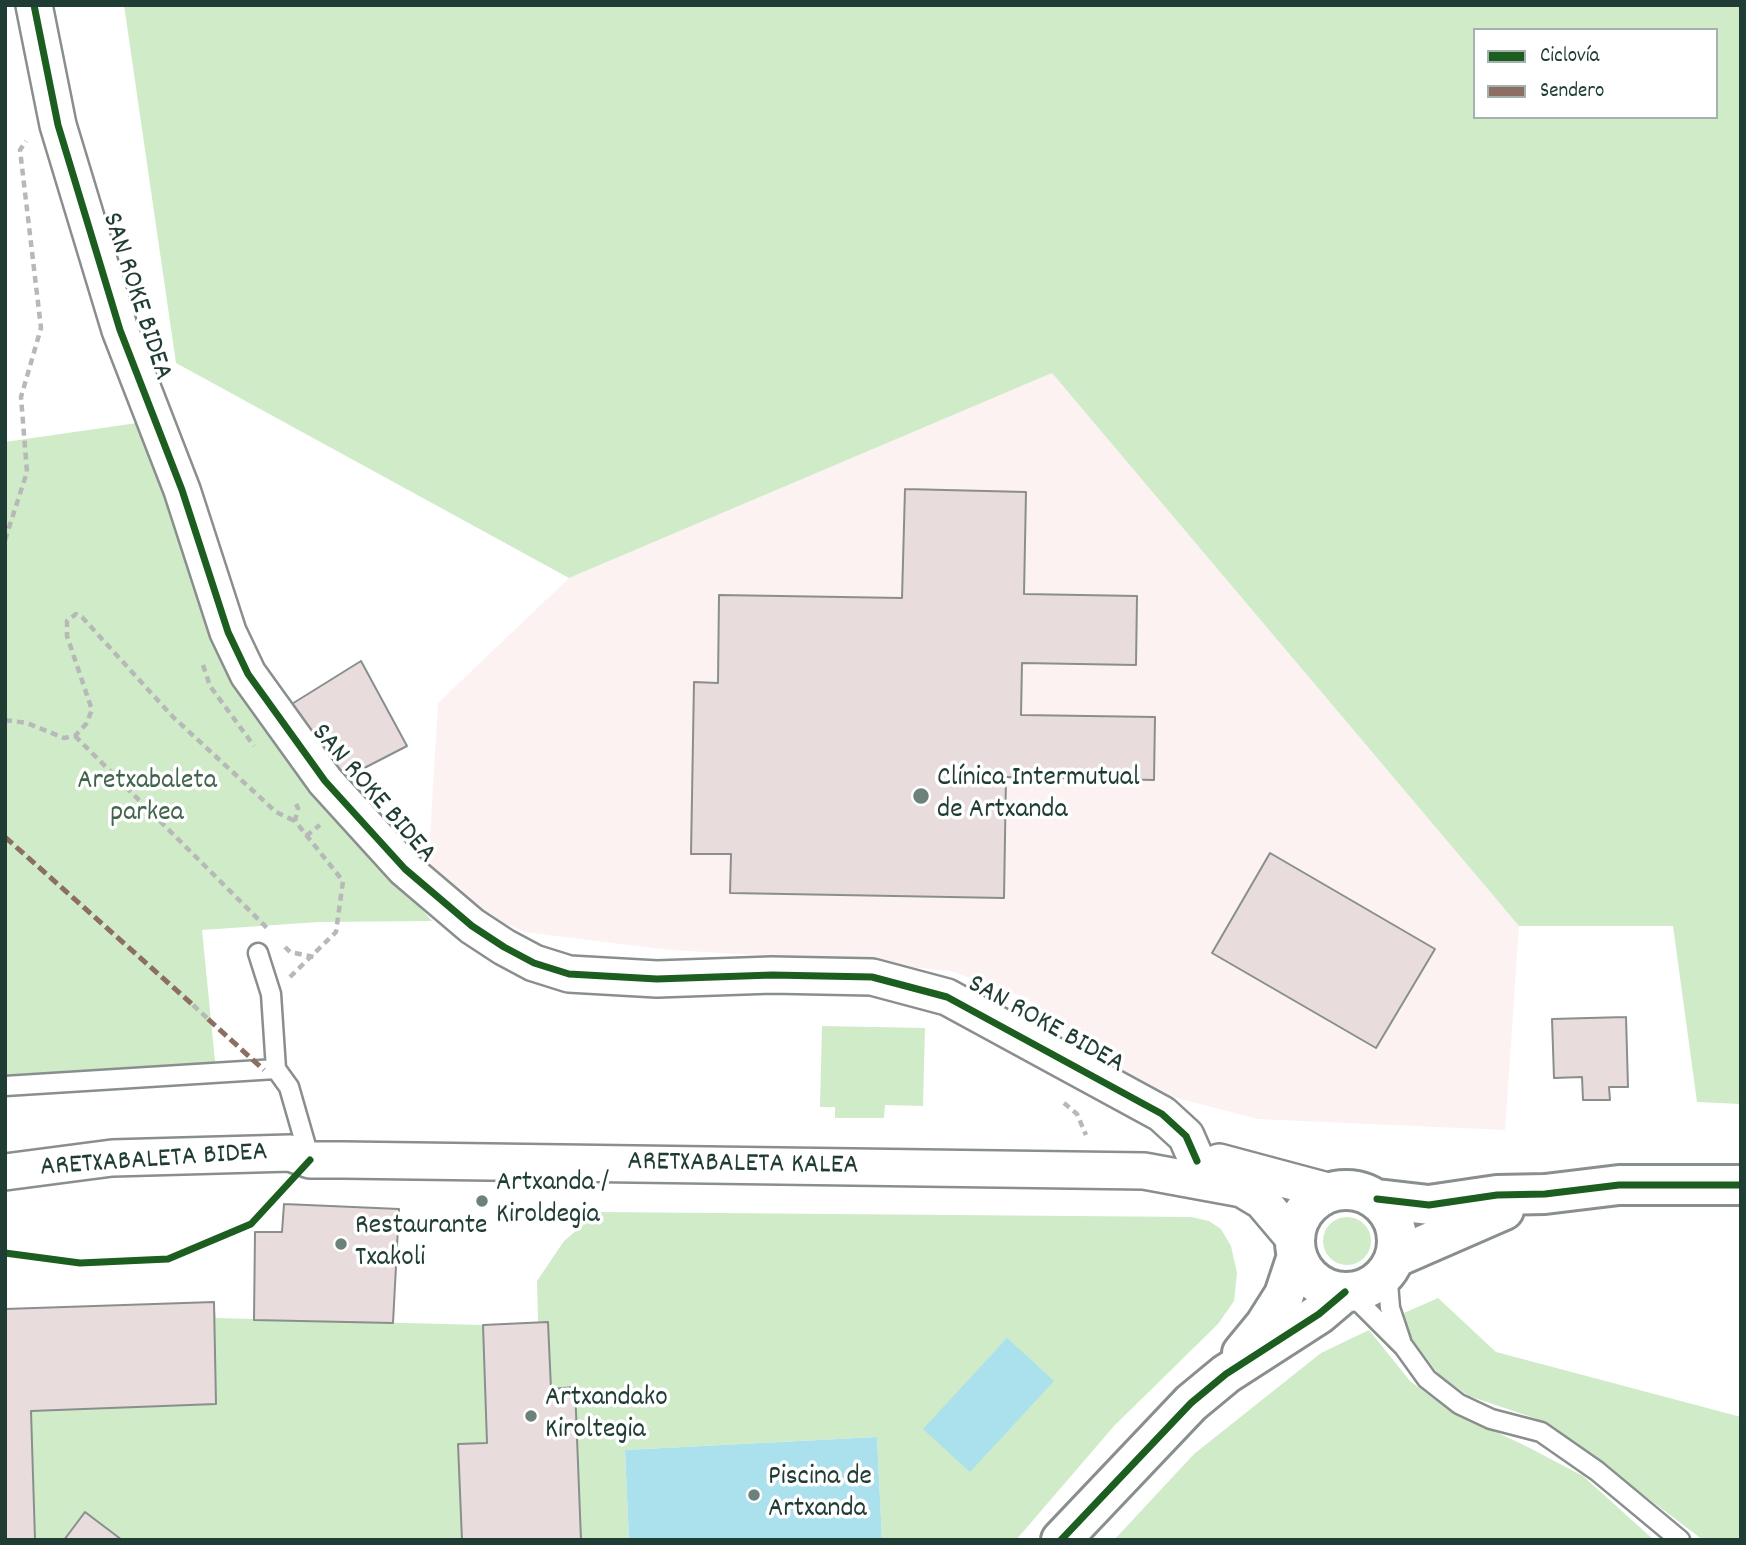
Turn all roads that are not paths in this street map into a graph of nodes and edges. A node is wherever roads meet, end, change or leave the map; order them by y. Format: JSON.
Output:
{"nodes":[{"id":1,"x":34,"y":5,"type":"edge"},
{"id":2,"x":258,"y":953,"type":"dead end"},
{"id":3,"x":276,"y":1069,"type":"junction"},
{"id":4,"x":5,"y":1086,"type":"edge"},
{"id":5,"x":326,"y":1160,"type":"junction"},
{"id":6,"x":1197,"y":1161,"type":"junction"},
{"id":7,"x":1144,"y":1171,"type":"junction"},
{"id":8,"x":5,"y":1172,"type":"edge"},
{"id":9,"x":1741,"y":1185,"type":"edge"},
{"id":10,"x":1331,"y":1192,"type":"junction"},
{"id":11,"x":1545,"y":1194,"type":"junction"},
{"id":12,"x":1377,"y":1199,"type":"junction"},
{"id":13,"x":1296,"y":1248,"type":"junction"},
{"id":14,"x":1391,"y":1265,"type":"junction"},
{"id":15,"x":1347,"y":1292,"type":"junction"},
{"id":16,"x":1404,"y":1347,"type":"junction"},
{"id":17,"x":1226,"y":1374,"type":"junction"},
{"id":18,"x":1061,"y":1540,"type":"edge"},
{"id":19,"x":1680,"y":1540,"type":"edge"}],
"edges":[{"from":1,"to":6,"type":"street","name":"SAN ROKE BIDEA"},
{"from":2,"to":3,"type":"lane"},
{"from":3,"to":4,"type":"lane"},
{"from":3,"to":5,"type":"lane"},
{"from":5,"to":7,"type":"street","name":"ARETXABALETA KALEA"},
{"from":5,"to":8,"type":"street","name":"ARETXABALETA BIDEA"},
{"from":6,"to":7,"type":"street","name":"ARETXABALETA KALEA"},
{"from":6,"to":10,"type":"street","name":"ARETXABALETA KALEA"},
{"from":7,"to":13,"type":"street","name":"ARETXABALETA KALEA"},
{"from":9,"to":11,"type":"street"},
{"from":10,"to":12,"type":"street"},
{"from":10,"to":13,"type":"street"},
{"from":11,"to":12,"type":"street"},
{"from":11,"to":14,"type":"street"},
{"from":12,"to":14,"type":"street"},
{"from":13,"to":15,"type":"street"},
{"from":13,"to":17,"type":"street"},
{"from":14,"to":15,"type":"street"},
{"from":14,"to":16,"type":"lane"},
{"from":15,"to":16,"type":"lane"},
{"from":15,"to":17,"type":"street"},
{"from":16,"to":19,"type":"lane"},
{"from":17,"to":18,"type":"street"}]}
